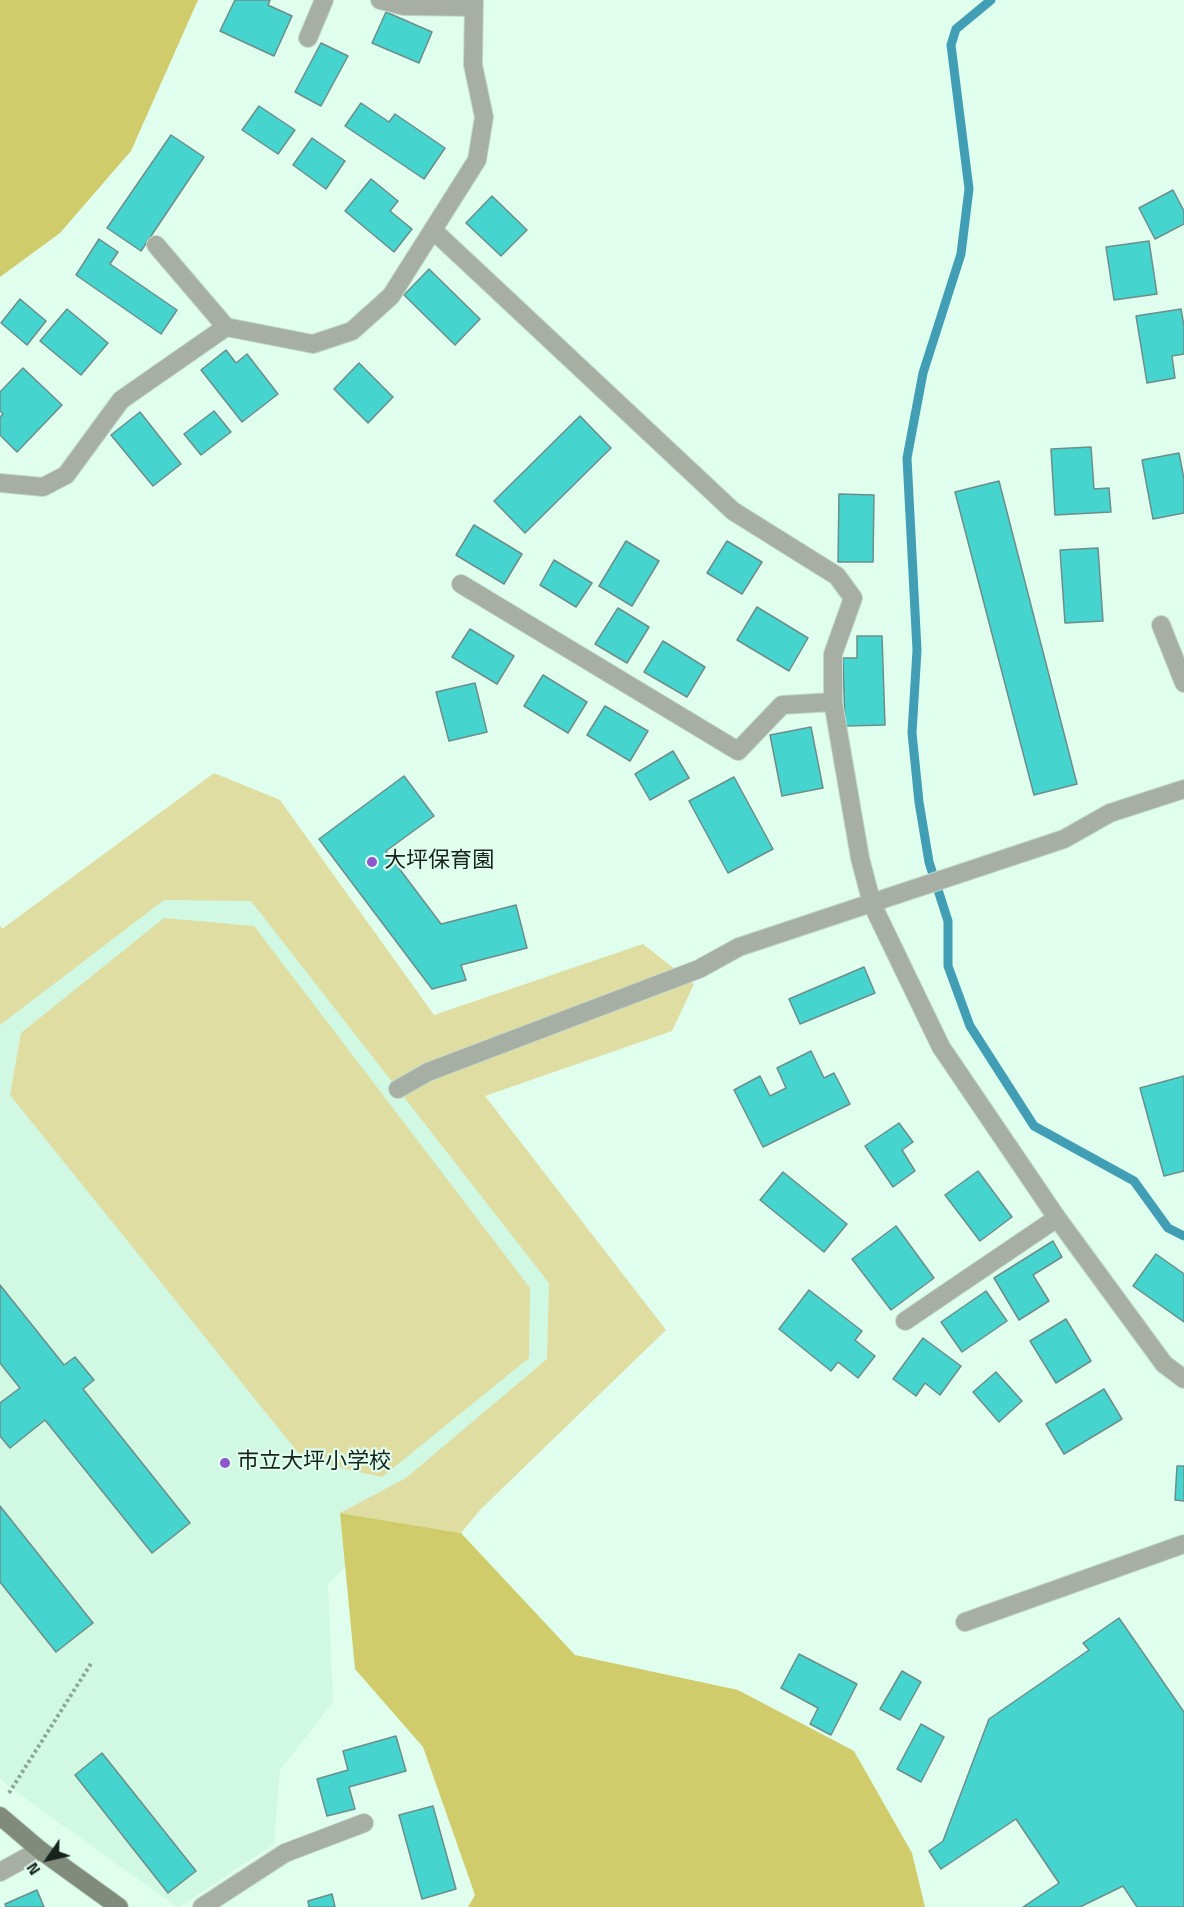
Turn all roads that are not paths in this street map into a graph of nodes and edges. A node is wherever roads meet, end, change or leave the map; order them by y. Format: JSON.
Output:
{"nodes":[{"id":1,"x":324,"y":0,"type":"edge"},
{"id":2,"x":380,"y":0,"type":"edge"},
{"id":3,"x":474,"y":3,"type":"edge"},
{"id":4,"x":308,"y":38,"type":"dead end"},
{"id":5,"x":434,"y":231,"type":"junction"},
{"id":6,"x":156,"y":245,"type":"dead end"},
{"id":7,"x":226,"y":327,"type":"junction"},
{"id":8,"x":0,"y":483,"type":"edge"},
{"id":9,"x":461,"y":584,"type":"dead end"},
{"id":10,"x":1161,"y":625,"type":"dead end"},
{"id":11,"x":1184,"y":683,"type":"edge"},
{"id":12,"x":832,"y":702,"type":"junction"},
{"id":13,"x":1184,"y":789,"type":"edge"},
{"id":14,"x":872,"y":904,"type":"junction"},
{"id":15,"x":398,"y":1089,"type":"dead end"},
{"id":16,"x":1057,"y":1218,"type":"junction"},
{"id":17,"x":905,"y":1321,"type":"dead end"},
{"id":18,"x":1184,"y":1379,"type":"edge"},
{"id":19,"x":1184,"y":1544,"type":"edge"},
{"id":20,"x":965,"y":1622,"type":"dead end"},
{"id":21,"x":0,"y":1815,"type":"edge"},
{"id":22,"x":363,"y":1822,"type":"dead end"},
{"id":23,"x":40,"y":1850,"type":"junction"},
{"id":24,"x":0,"y":1872,"type":"edge"},
{"id":25,"x":119,"y":1907,"type":"edge"},
{"id":26,"x":202,"y":1907,"type":"edge"}],
"edges":[{"from":1,"to":4,"type":"street"},
{"from":2,"to":3,"type":"street"},
{"from":3,"to":5,"type":"street"},
{"from":5,"to":7,"type":"street"},
{"from":5,"to":12,"type":"street"},
{"from":6,"to":7,"type":"street"},
{"from":7,"to":8,"type":"street"},
{"from":9,"to":12,"type":"street"},
{"from":10,"to":11,"type":"street"},
{"from":12,"to":14,"type":"street"},
{"from":13,"to":14,"type":"street"},
{"from":14,"to":15,"type":"street"},
{"from":14,"to":16,"type":"street"},
{"from":16,"to":17,"type":"street"},
{"from":16,"to":18,"type":"street"},
{"from":19,"to":20,"type":"street"},
{"from":21,"to":23,"type":"street"},
{"from":22,"to":26,"type":"street"},
{"from":23,"to":24,"type":"street"},
{"from":23,"to":25,"type":"street"}]}
